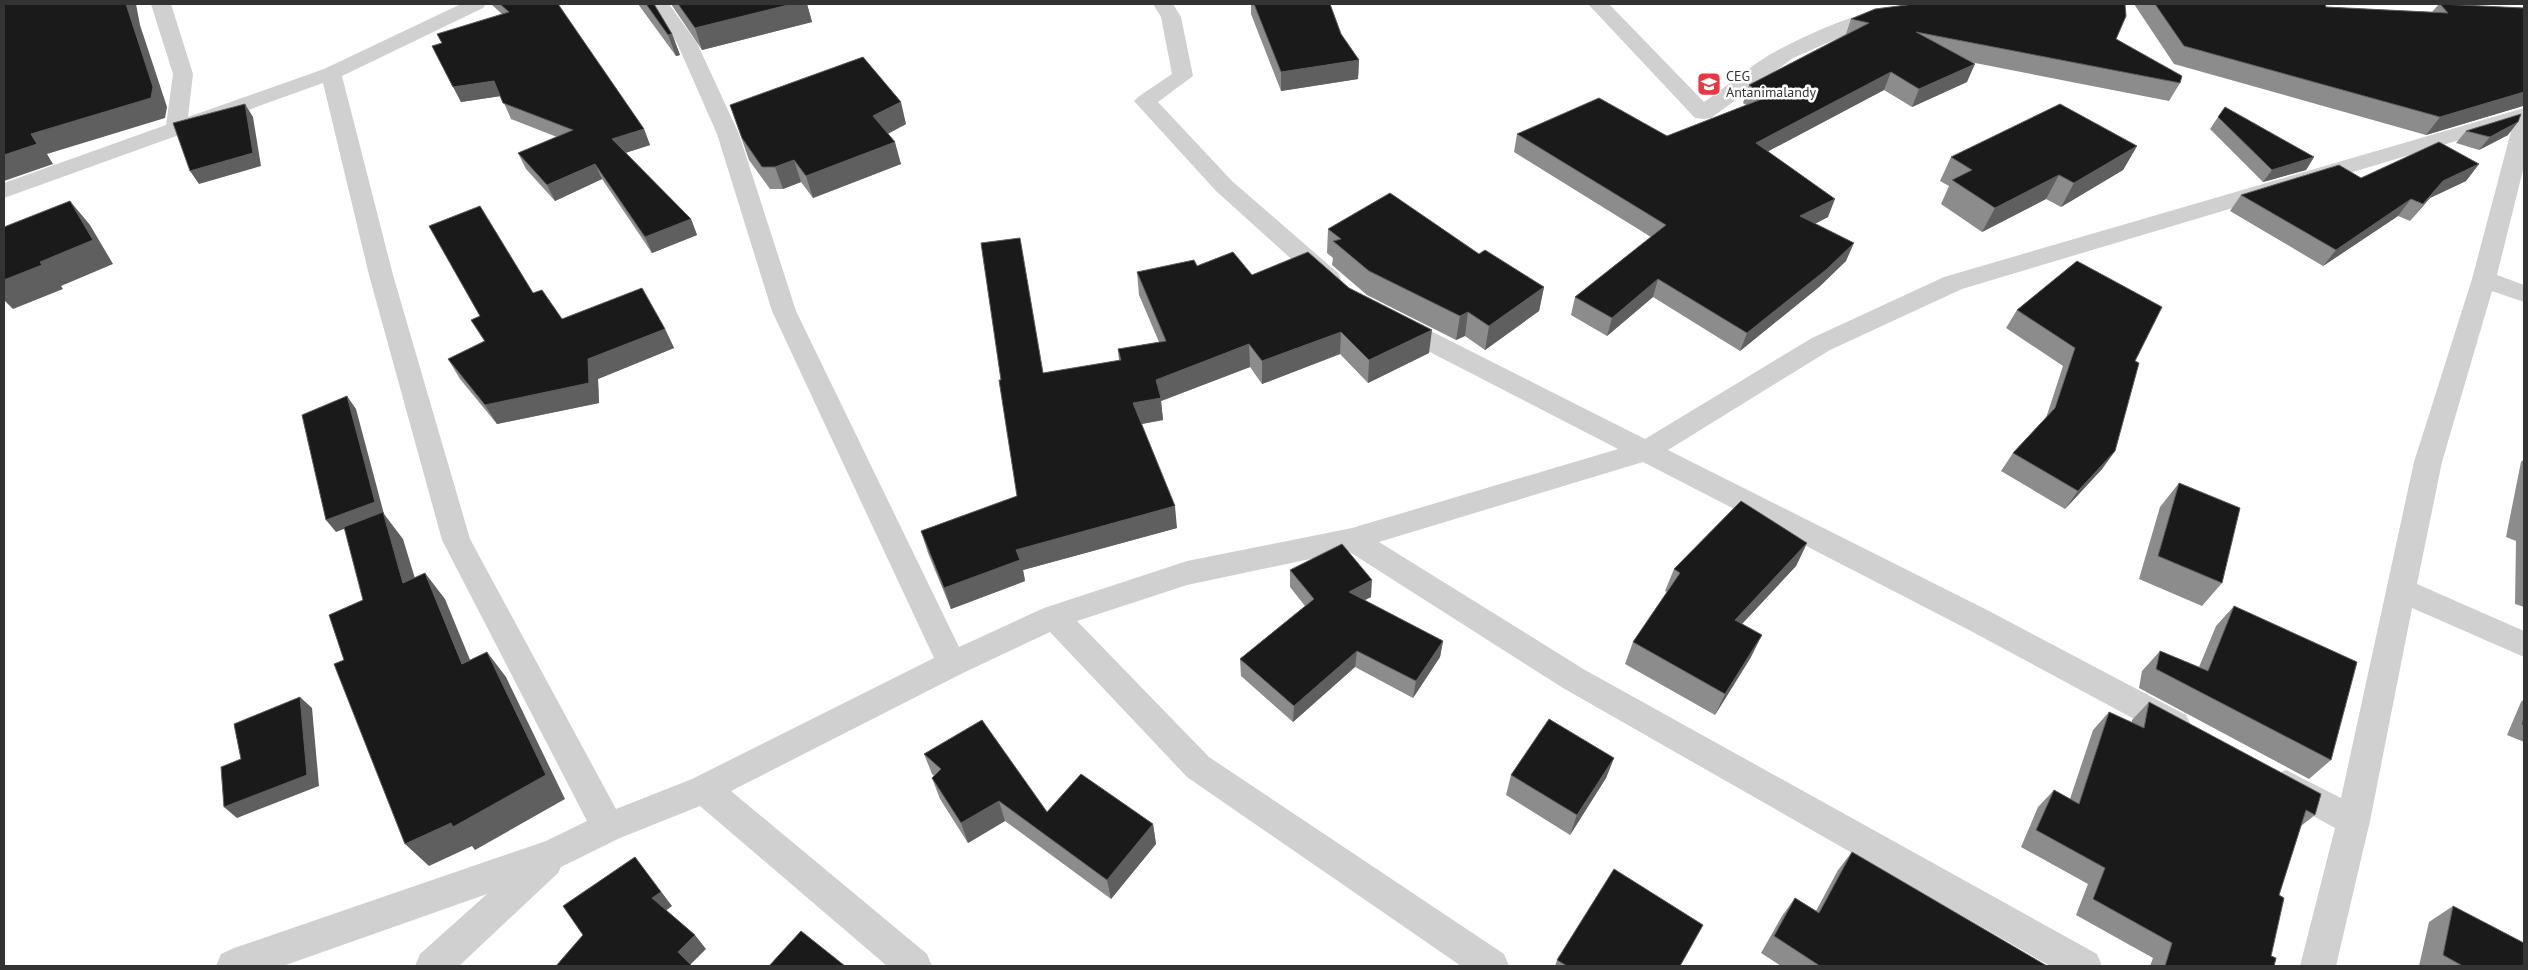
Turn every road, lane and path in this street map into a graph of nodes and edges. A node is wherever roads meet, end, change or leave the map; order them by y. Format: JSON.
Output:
{"nodes":[{"id":1,"x":161,"y":4,"type":"edge"},
{"id":2,"x":476,"y":4,"type":"edge"},
{"id":3,"x":659,"y":4,"type":"edge"},
{"id":4,"x":1163,"y":4,"type":"edge"},
{"id":5,"x":1598,"y":4,"type":"edge"},
{"id":6,"x":1923,"y":4,"type":"edge"},
{"id":7,"x":331,"y":73,"type":"junction"},
{"id":8,"x":2524,"y":114,"type":"edge"},
{"id":9,"x":2524,"y":124,"type":"edge"},
{"id":10,"x":176,"y":129,"type":"junction"},
{"id":11,"x":4,"y":191,"type":"edge"},
{"id":12,"x":2484,"y":279,"type":"junction"},
{"id":13,"x":1342,"y":290,"type":"edge"},
{"id":14,"x":2524,"y":294,"type":"edge"},
{"id":15,"x":1374,"y":312,"type":"edge"},
{"id":16,"x":1646,"y":451,"type":"junction"},
{"id":17,"x":1352,"y":539,"type":"junction"},
{"id":18,"x":2400,"y":590,"type":"junction"},
{"id":19,"x":1054,"y":617,"type":"junction"},
{"id":20,"x":2524,"y":644,"type":"edge"},
{"id":21,"x":952,"y":664,"type":"junction"},
{"id":22,"x":2197,"y":737,"type":"edge"},
{"id":23,"x":2266,"y":774,"type":"edge"},
{"id":24,"x":704,"y":789,"type":"junction"},
{"id":25,"x":2353,"y":821,"type":"junction"},
{"id":26,"x":608,"y":827,"type":"junction"},
{"id":27,"x":554,"y":854,"type":"junction"},
{"id":28,"x":234,"y":966,"type":"edge"},
{"id":29,"x":433,"y":966,"type":"edge"},
{"id":30,"x":914,"y":966,"type":"edge"},
{"id":31,"x":1491,"y":966,"type":"edge"},
{"id":32,"x":2084,"y":966,"type":"edge"},
{"id":33,"x":2318,"y":966,"type":"edge"}],
"edges":[{"from":1,"to":10,"type":"street"},
{"from":2,"to":7,"type":"street"},
{"from":3,"to":21,"type":"street"},
{"from":4,"to":13,"type":"street"},
{"from":5,"to":6,"type":"street"},
{"from":7,"to":10,"type":"street"},
{"from":7,"to":26,"type":"street"},
{"from":8,"to":16,"type":"street"},
{"from":9,"to":12,"type":"street"},
{"from":10,"to":11,"type":"street"},
{"from":12,"to":14,"type":"street"},
{"from":12,"to":18,"type":"street"},
{"from":15,"to":16,"type":"street"},
{"from":16,"to":17,"type":"street"},
{"from":16,"to":22,"type":"street"},
{"from":17,"to":19,"type":"street"},
{"from":17,"to":32,"type":"street"},
{"from":18,"to":20,"type":"street"},
{"from":18,"to":25,"type":"street"},
{"from":19,"to":21,"type":"street"},
{"from":19,"to":31,"type":"street"},
{"from":21,"to":24,"type":"street"},
{"from":23,"to":25,"type":"street"},
{"from":24,"to":26,"type":"street"},
{"from":24,"to":30,"type":"street"},
{"from":25,"to":33,"type":"street"},
{"from":26,"to":27,"type":"street"},
{"from":27,"to":28,"type":"street"},
{"from":27,"to":29,"type":"street"}]}
